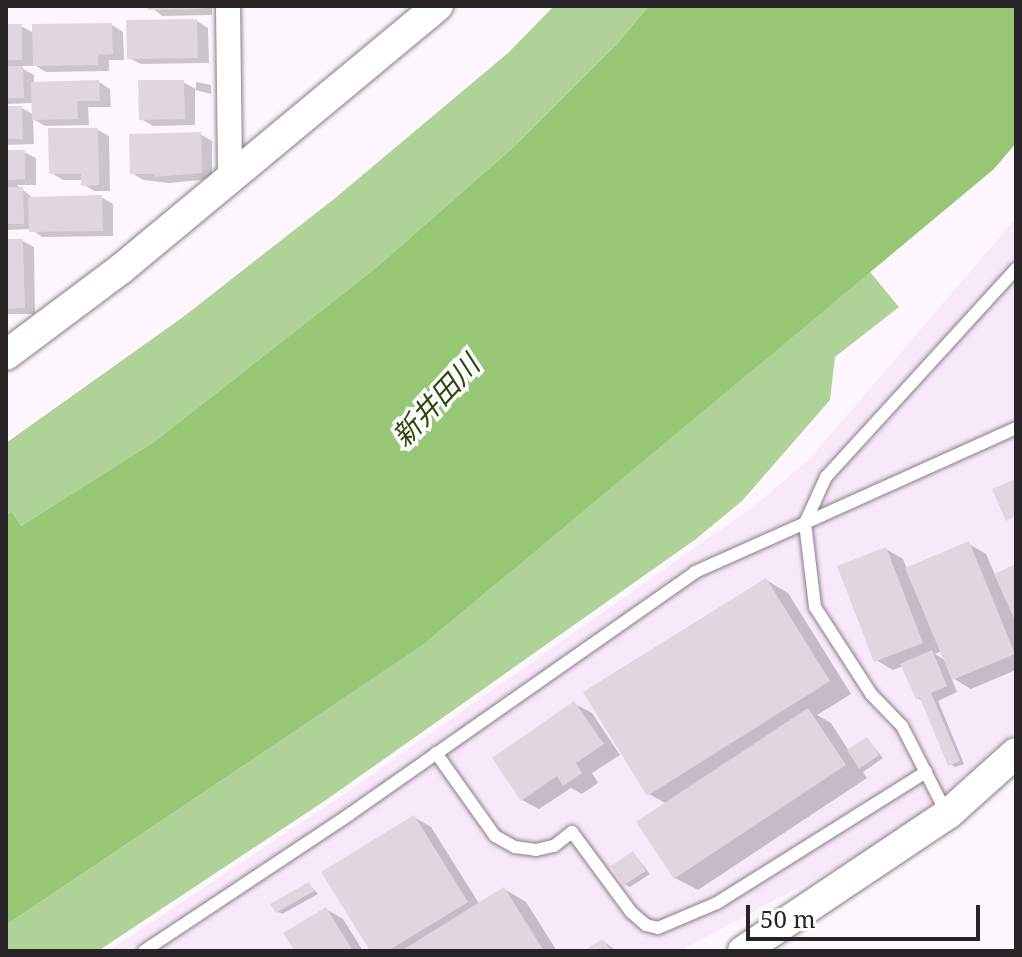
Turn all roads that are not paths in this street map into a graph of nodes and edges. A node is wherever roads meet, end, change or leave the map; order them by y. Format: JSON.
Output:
{"nodes":[{"id":1,"x":228,"y":6,"type":"edge"},
{"id":2,"x":438,"y":6,"type":"edge"},
{"id":3,"x":230,"y":177,"type":"junction"},
{"id":4,"x":1016,"y":269,"type":"edge"},
{"id":5,"x":6,"y":355,"type":"edge"},
{"id":6,"x":1016,"y":428,"type":"edge"},
{"id":7,"x":805,"y":523,"type":"junction"},
{"id":8,"x":436,"y":753,"type":"junction"},
{"id":9,"x":1016,"y":753,"type":"edge"},
{"id":10,"x":926,"y":772,"type":"junction"},
{"id":11,"x":948,"y":814,"type":"junction"},
{"id":12,"x":144,"y":951,"type":"edge"},
{"id":13,"x":743,"y":951,"type":"edge"}],
"edges":[{"from":1,"to":3,"type":"street"},
{"from":2,"to":3,"type":"street"},
{"from":3,"to":5,"type":"street"},
{"from":4,"to":7,"type":"lane"},
{"from":6,"to":7,"type":"lane"},
{"from":7,"to":8,"type":"lane"},
{"from":7,"to":10,"type":"lane"},
{"from":8,"to":10,"type":"lane"},
{"from":8,"to":12,"type":"lane"},
{"from":9,"to":11,"type":"street"},
{"from":10,"to":11,"type":"lane"},
{"from":11,"to":13,"type":"street"}]}
